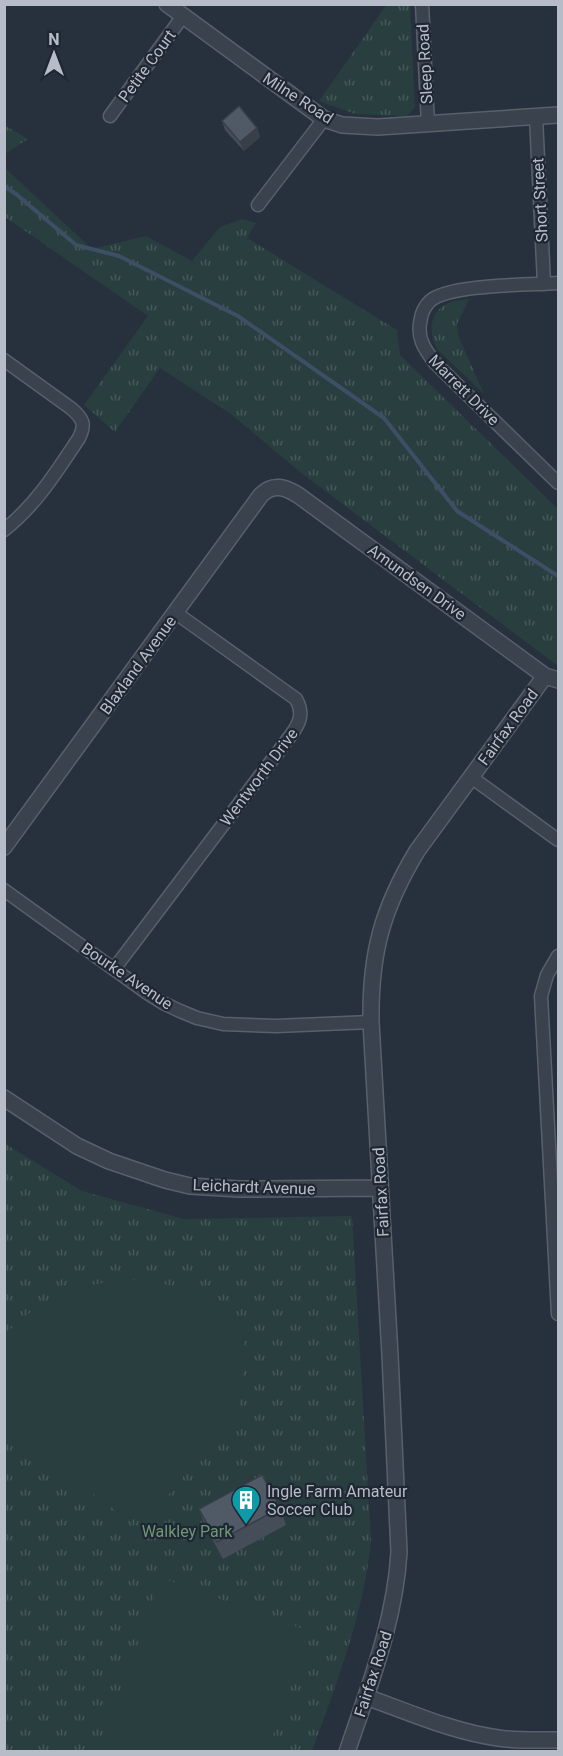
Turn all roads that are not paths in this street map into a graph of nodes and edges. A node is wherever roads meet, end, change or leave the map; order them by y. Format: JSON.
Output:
{"nodes":[{"id":1,"x":167,"y":4,"type":"edge"},
{"id":2,"x":422,"y":4,"type":"edge"},
{"id":3,"x":183,"y":16,"type":"junction"},
{"id":4,"x":558,"y":115,"type":"edge"},
{"id":5,"x":110,"y":116,"type":"dead end"},
{"id":6,"x":536,"y":117,"type":"junction"},
{"id":7,"x":324,"y":119,"type":"junction"},
{"id":8,"x":428,"y":123,"type":"junction"},
{"id":9,"x":258,"y":205,"type":"dead end"},
{"id":10,"x":558,"y":283,"type":"edge"},
{"id":11,"x":544,"y":284,"type":"junction"},
{"id":12,"x":4,"y":360,"type":"edge"},
{"id":13,"x":558,"y":483,"type":"edge"},
{"id":14,"x":274,"y":487,"type":"joint"},
{"id":15,"x":4,"y":530,"type":"edge"},
{"id":16,"x":176,"y":613,"type":"junction"},
{"id":17,"x":552,"y":678,"type":"edge"},
{"id":18,"x":471,"y":777,"type":"junction"},
{"id":19,"x":558,"y":840,"type":"edge"},
{"id":20,"x":4,"y":847,"type":"edge"},
{"id":21,"x":4,"y":890,"type":"edge"},
{"id":22,"x":558,"y":956,"type":"edge"},
{"id":23,"x":114,"y":969,"type":"junction"},
{"id":24,"x":371,"y":1022,"type":"junction"},
{"id":25,"x":4,"y":1098,"type":"edge"},
{"id":26,"x":380,"y":1188,"type":"junction"},
{"id":27,"x":558,"y":1314,"type":"edge"},
{"id":28,"x":366,"y":1697,"type":"junction"},
{"id":29,"x":558,"y":1740,"type":"edge"},
{"id":30,"x":347,"y":1752,"type":"edge"}],
"edges":[{"from":1,"to":3,"type":"street","name":"Milne Road"},
{"from":2,"to":8,"type":"street","name":"Sleep Road"},
{"from":3,"to":5,"type":"street","name":"Petite Court"},
{"from":3,"to":7,"type":"street","name":"Milne Road"},
{"from":4,"to":6,"type":"street","name":"Milne Road"},
{"from":6,"to":8,"type":"street","name":"Milne Road"},
{"from":6,"to":11,"type":"street","name":"Short Street"},
{"from":7,"to":8,"type":"street","name":"Milne Road"},
{"from":7,"to":9,"type":"street"},
{"from":10,"to":11,"type":"street","name":"Marrett Drive"},
{"from":11,"to":13,"type":"street","name":"Marrett Drive"},
{"from":12,"to":15,"type":"street"},
{"from":14,"to":16,"type":"street","name":"Blaxland Avenue"},
{"from":14,"to":17,"type":"street","name":"Amundsen Drive"},
{"from":16,"to":20,"type":"street","name":"Blaxland Avenue"},
{"from":16,"to":23,"type":"street","name":"Wentworth Drive"},
{"from":17,"to":18,"type":"street","name":"Fairfax Road"},
{"from":18,"to":19,"type":"street"},
{"from":18,"to":24,"type":"street","name":"Fairfax Road"},
{"from":21,"to":23,"type":"street","name":"Bourke Avenue"},
{"from":22,"to":27,"type":"street"},
{"from":23,"to":24,"type":"street","name":"Bourke Avenue"},
{"from":24,"to":26,"type":"street","name":"Fairfax Road"},
{"from":25,"to":26,"type":"street","name":"Leichardt Avenue"},
{"from":26,"to":28,"type":"street","name":"Fairfax Road"},
{"from":28,"to":29,"type":"street"},
{"from":28,"to":30,"type":"street","name":"Fairfax Road"}]}
